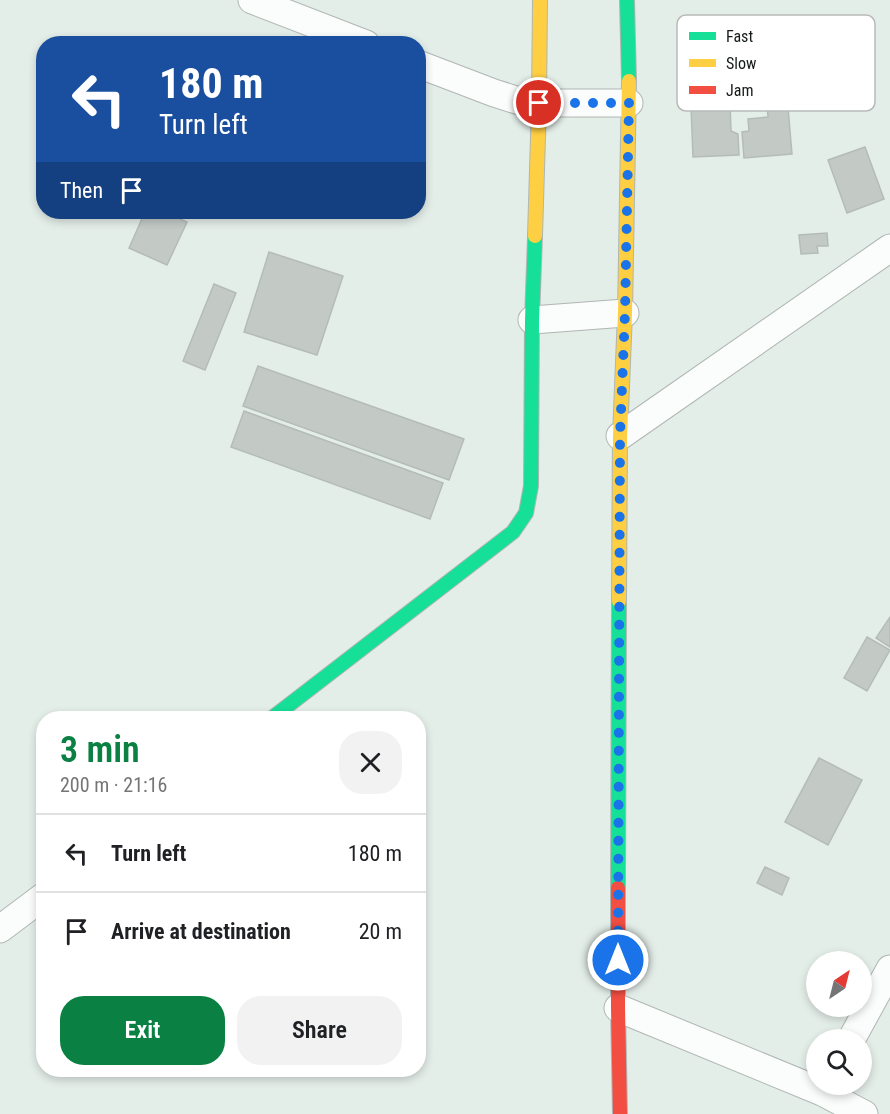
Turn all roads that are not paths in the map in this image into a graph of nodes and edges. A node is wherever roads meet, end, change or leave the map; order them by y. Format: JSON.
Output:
{"nodes":[{"id":1,"x":252,"y":0,"type":"edge"},
{"id":2,"x":540,"y":0,"type":"edge"},
{"id":3,"x":627,"y":0,"type":"edge"},
{"id":4,"x":345,"y":36,"type":"edge"},
{"id":5,"x":426,"y":67,"type":"edge"},
{"id":6,"x":539,"y":103,"type":"junction"},
{"id":7,"x":629,"y":103,"type":"junction"},
{"id":8,"x":890,"y":248,"type":"edge"},
{"id":9,"x":625,"y":313,"type":"junction"},
{"id":10,"x":532,"y":320,"type":"junction"},
{"id":11,"x":620,"y":436,"type":"junction"},
{"id":12,"x":281,"y":711,"type":"edge"},
{"id":13,"x":36,"y":902,"type":"edge"},
{"id":14,"x":0,"y":929,"type":"edge"},
{"id":15,"x":890,"y":969,"type":"edge"},
{"id":16,"x":618,"y":1008,"type":"junction"},
{"id":17,"x":857,"y":1029,"type":"edge"},
{"id":18,"x":806,"y":1081,"type":"edge"},
{"id":19,"x":836,"y":1095,"type":"edge"},
{"id":20,"x":620,"y":1114,"type":"edge"},
{"id":21,"x":864,"y":1114,"type":"edge"}],
"edges":[{"from":1,"to":4,"type":"street"},
{"from":2,"to":6,"type":"main road"},
{"from":3,"to":7,"type":"main road"},
{"from":5,"to":6,"type":"street"},
{"from":6,"to":7,"type":"street"},
{"from":6,"to":10,"type":"main road"},
{"from":7,"to":9,"type":"main road"},
{"from":8,"to":11,"type":"street"},
{"from":9,"to":10,"type":"street"},
{"from":9,"to":11,"type":"main road"},
{"from":10,"to":12,"type":"main road"},
{"from":11,"to":16,"type":"main road"},
{"from":13,"to":14,"type":"street"},
{"from":15,"to":17,"type":"street"},
{"from":16,"to":18,"type":"street"},
{"from":16,"to":20,"type":"main road"},
{"from":19,"to":21,"type":"street"}]}
